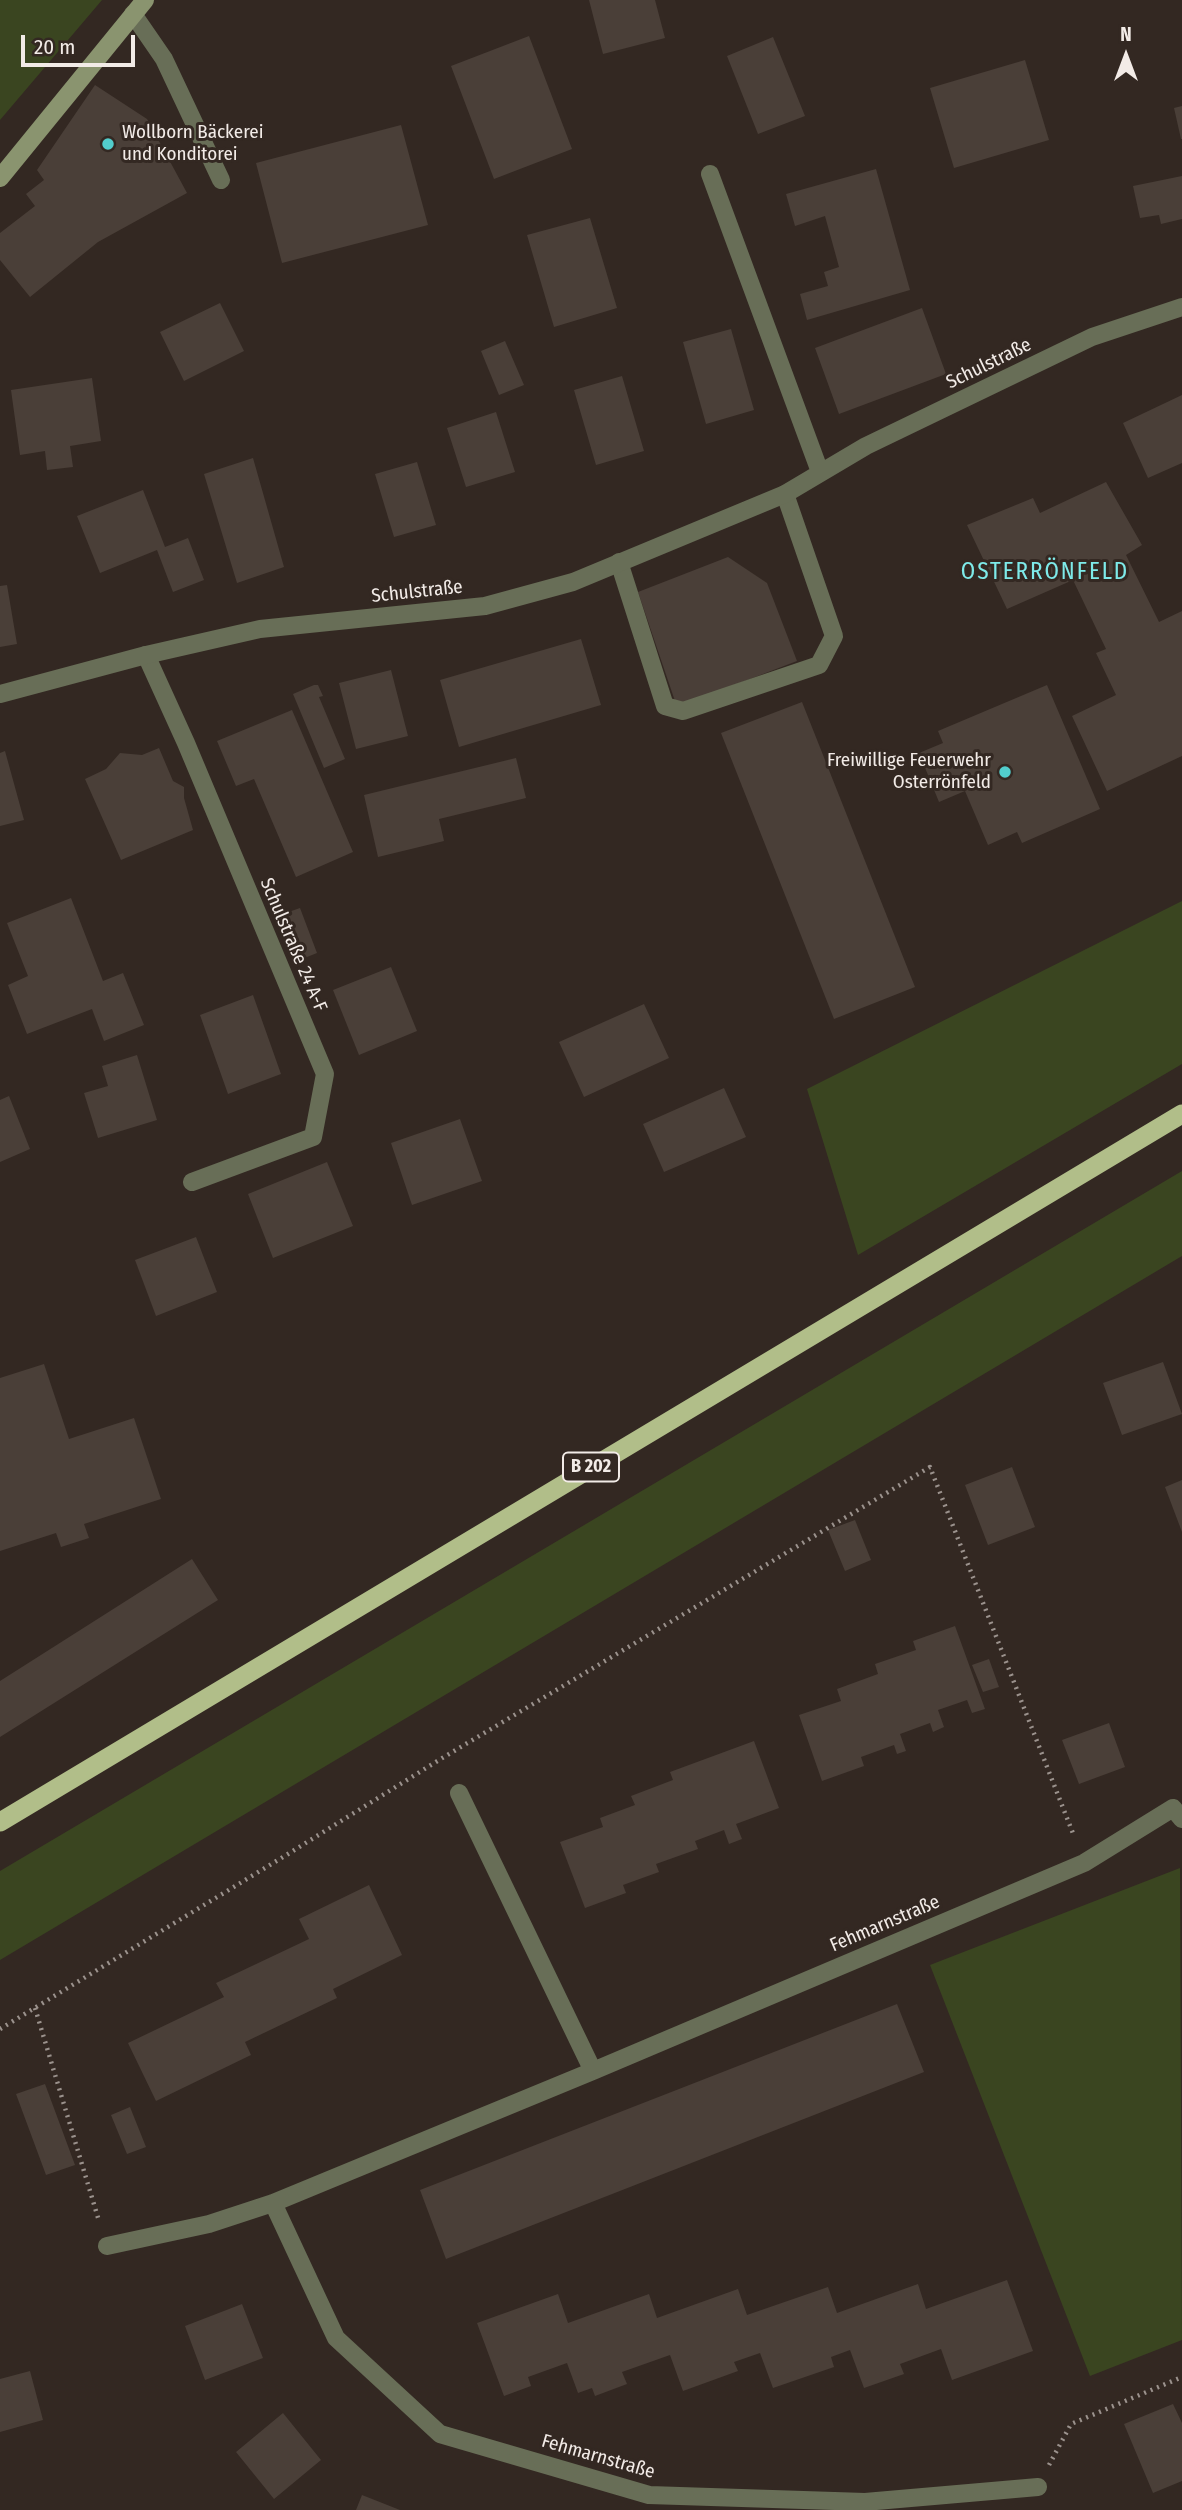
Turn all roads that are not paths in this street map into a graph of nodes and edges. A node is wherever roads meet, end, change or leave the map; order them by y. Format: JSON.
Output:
{"nodes":[{"id":1,"x":139,"y":7,"type":"edge"},
{"id":2,"x":710,"y":174,"type":"dead end"},
{"id":3,"x":0,"y":178,"type":"edge"},
{"id":4,"x":221,"y":180,"type":"dead end"},
{"id":5,"x":1182,"y":307,"type":"edge"},
{"id":6,"x":820,"y":472,"type":"junction"},
{"id":7,"x":785,"y":494,"type":"junction"},
{"id":8,"x":618,"y":562,"type":"junction"},
{"id":9,"x":146,"y":655,"type":"junction"},
{"id":10,"x":0,"y":694,"type":"edge"},
{"id":11,"x":1182,"y":1114,"type":"edge"},
{"id":12,"x":192,"y":1182,"type":"dead end"},
{"id":13,"x":459,"y":1793,"type":"dead end"},
{"id":14,"x":1182,"y":1819,"type":"edge"},
{"id":15,"x":0,"y":1822,"type":"edge"},
{"id":16,"x":593,"y":2071,"type":"junction"},
{"id":17,"x":273,"y":2203,"type":"junction"},
{"id":18,"x":107,"y":2246,"type":"road end"},
{"id":19,"x":1038,"y":2487,"type":"road end"}],
"edges":[{"from":1,"to":3,"type":"main road"},
{"from":1,"to":4,"type":"street"},
{"from":2,"to":6,"type":"street"},
{"from":5,"to":6,"type":"street","name":"Schulstraße"},
{"from":6,"to":7,"type":"street","name":"Schulstraße"},
{"from":7,"to":8,"type":"street","name":"Schulstraße"},
{"from":7,"to":8,"type":"street"},
{"from":8,"to":9,"type":"street","name":"Schulstraße"},
{"from":9,"to":10,"type":"street","name":"Schulstraße"},
{"from":9,"to":12,"type":"street","name":"Schulstraße 24 A-F"},
{"from":11,"to":15,"type":"highway","number":"B 202"},
{"from":13,"to":16,"type":"street"},
{"from":14,"to":16,"type":"street","name":"Fehmarnstraße"},
{"from":16,"to":17,"type":"street","name":"Fehmarnstraße"},
{"from":17,"to":18,"type":"street","name":"Fehmarnstraße"},
{"from":17,"to":19,"type":"street","name":"Fehmarnstraße"}]}
